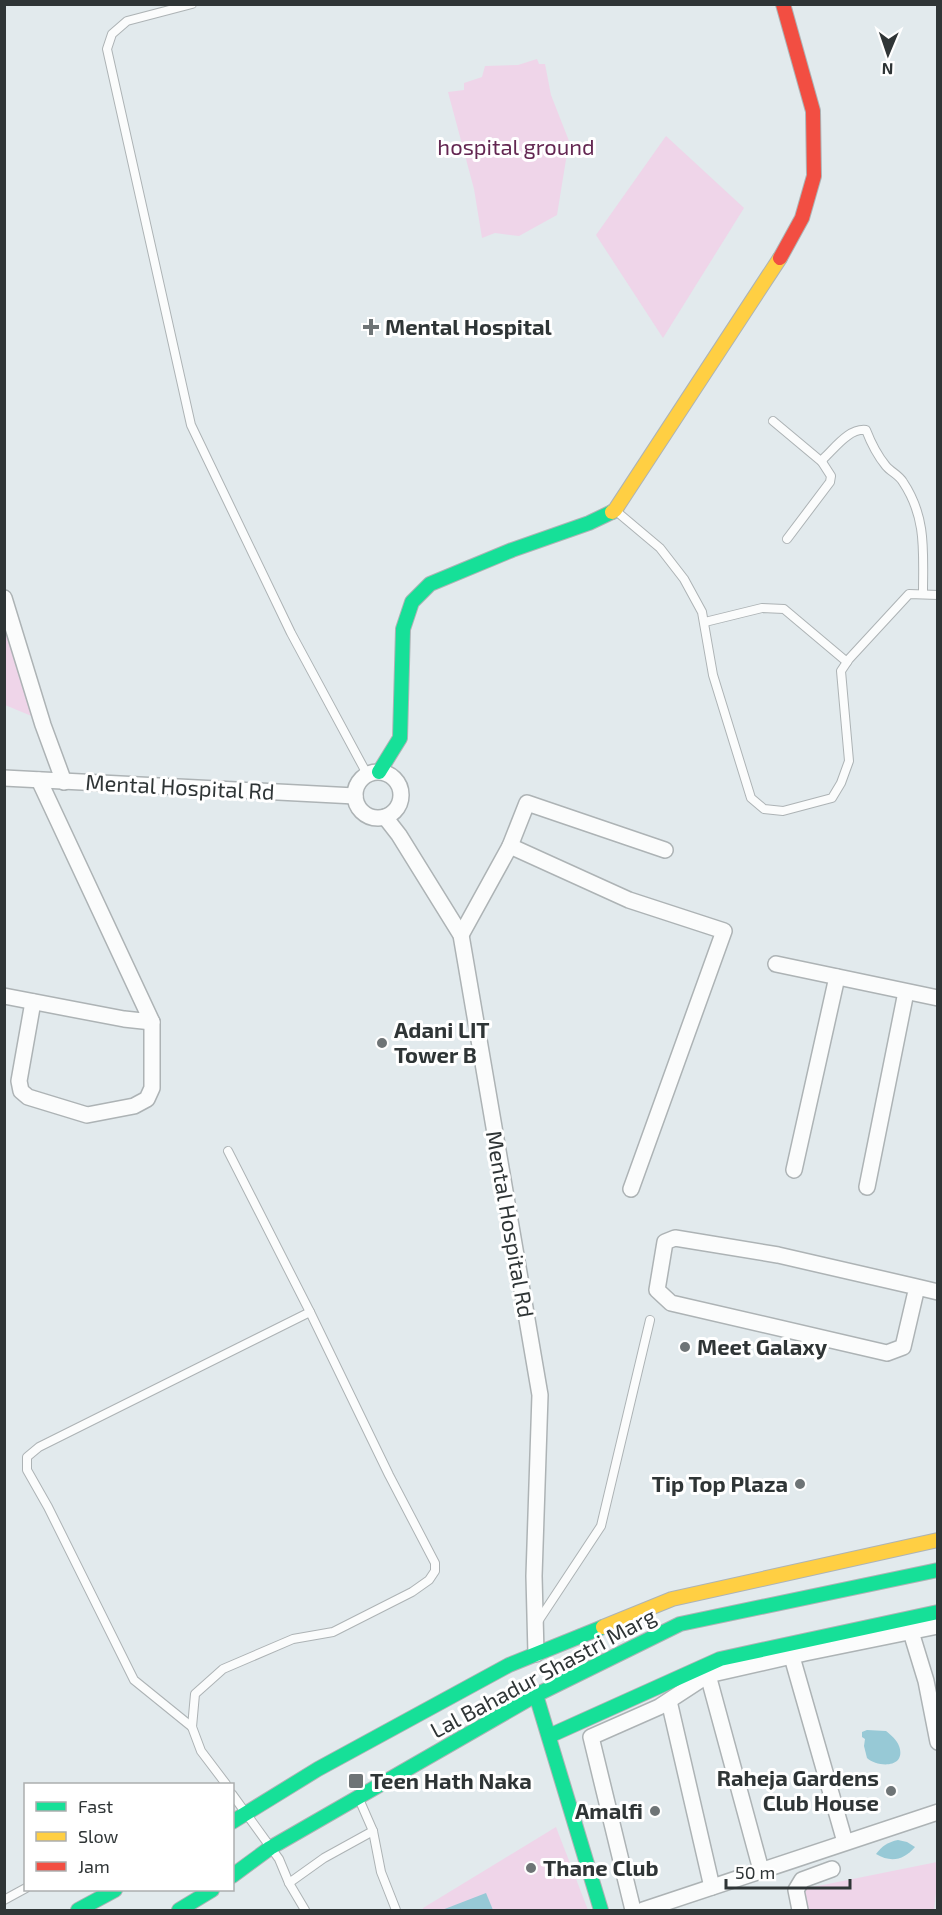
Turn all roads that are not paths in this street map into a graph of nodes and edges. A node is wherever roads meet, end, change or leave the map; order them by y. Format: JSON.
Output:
{"nodes":[{"id":1,"x":192,"y":4,"type":"edge"},
{"id":2,"x":783,"y":4,"type":"edge"},
{"id":3,"x":773,"y":421,"type":"dead end"},
{"id":4,"x":822,"y":462,"type":"junction"},
{"id":5,"x":615,"y":510,"type":"junction"},
{"id":6,"x":787,"y":539,"type":"dead end"},
{"id":7,"x":923,"y":594,"type":"junction"},
{"id":8,"x":938,"y":595,"type":"edge"},
{"id":9,"x":4,"y":598,"type":"edge"},
{"id":10,"x":705,"y":622,"type":"junction"},
{"id":11,"x":847,"y":662,"type":"junction"},
{"id":12,"x":373,"y":773,"type":"junction"},
{"id":13,"x":4,"y":778,"type":"edge"},
{"id":14,"x":39,"y":780,"type":"junction"},
{"id":15,"x":64,"y":782,"type":"junction"},
{"id":16,"x":355,"y":796,"type":"junction"},
{"id":17,"x":385,"y":817,"type":"junction"},
{"id":18,"x":510,"y":846,"type":"junction"},
{"id":19,"x":664,"y":850,"type":"dead end"},
{"id":20,"x":461,"y":935,"type":"junction"},
{"id":21,"x":776,"y":964,"type":"dead end"},
{"id":22,"x":837,"y":977,"type":"junction"},
{"id":23,"x":906,"y":992,"type":"junction"},
{"id":24,"x":4,"y":996,"type":"edge"},
{"id":25,"x":938,"y":998,"type":"edge"},
{"id":26,"x":33,"y":1002,"type":"junction"},
{"id":27,"x":152,"y":1022,"type":"junction"},
{"id":28,"x":228,"y":1151,"type":"dead end"},
{"id":29,"x":794,"y":1170,"type":"dead end"},
{"id":30,"x":867,"y":1187,"type":"dead end"},
{"id":31,"x":632,"y":1189,"type":"dead end"},
{"id":32,"x":917,"y":1287,"type":"junction"},
{"id":33,"x":938,"y":1292,"type":"edge"},
{"id":34,"x":310,"y":1312,"type":"junction"},
{"id":35,"x":650,"y":1320,"type":"dead end"},
{"id":36,"x":938,"y":1540,"type":"edge"},
{"id":37,"x":938,"y":1570,"type":"edge"},
{"id":38,"x":938,"y":1612,"type":"edge"},
{"id":39,"x":535,"y":1626,"type":"junction"},
{"id":40,"x":938,"y":1626,"type":"edge"},
{"id":41,"x":910,"y":1632,"type":"junction"},
{"id":42,"x":621,"y":1636,"type":"junction"},
{"id":43,"x":536,"y":1654,"type":"junction"},
{"id":44,"x":792,"y":1657,"type":"junction"},
{"id":45,"x":708,"y":1676,"type":"junction"},
{"id":46,"x":536,"y":1695,"type":"junction"},
{"id":47,"x":669,"y":1701,"type":"junction"},
{"id":48,"x":192,"y":1727,"type":"junction"},
{"id":49,"x":549,"y":1736,"type":"junction"},
{"id":50,"x":938,"y":1742,"type":"edge"},
{"id":51,"x":225,"y":1783,"type":"edge"},
{"id":52,"x":234,"y":1797,"type":"edge"},
{"id":53,"x":358,"y":1798,"type":"junction"},
{"id":54,"x":938,"y":1812,"type":"edge"},
{"id":55,"x":247,"y":1814,"type":"junction"},
{"id":56,"x":234,"y":1821,"type":"edge"},
{"id":57,"x":373,"y":1831,"type":"junction"},
{"id":58,"x":845,"y":1842,"type":"junction"},
{"id":59,"x":270,"y":1848,"type":"junction"},
{"id":60,"x":832,"y":1869,"type":"dead end"},
{"id":61,"x":761,"y":1870,"type":"junction"},
{"id":62,"x":234,"y":1875,"type":"edge"},
{"id":63,"x":289,"y":1883,"type":"junction"},
{"id":64,"x":712,"y":1887,"type":"junction"},
{"id":65,"x":24,"y":1889,"type":"edge"},
{"id":66,"x":113,"y":1891,"type":"edge"},
{"id":67,"x":210,"y":1891,"type":"edge"},
{"id":68,"x":4,"y":1900,"type":"edge"},
{"id":69,"x":78,"y":1911,"type":"edge"},
{"id":70,"x":179,"y":1911,"type":"edge"},
{"id":71,"x":305,"y":1911,"type":"edge"},
{"id":72,"x":396,"y":1911,"type":"edge"},
{"id":73,"x":601,"y":1911,"type":"edge"},
{"id":74,"x":633,"y":1911,"type":"edge"},
{"id":75,"x":643,"y":1911,"type":"edge"},
{"id":76,"x":800,"y":1911,"type":"edge"}],
"edges":[{"from":1,"to":12,"type":"lane"},
{"from":2,"to":5,"type":"main road"},
{"from":3,"to":4,"type":"lane"},
{"from":4,"to":6,"type":"lane"},
{"from":4,"to":7,"type":"lane"},
{"from":5,"to":10,"type":"lane"},
{"from":5,"to":12,"type":"main road"},
{"from":7,"to":8,"type":"lane"},
{"from":7,"to":11,"type":"lane"},
{"from":9,"to":15,"type":"street"},
{"from":10,"to":11,"type":"lane"},
{"from":10,"to":11,"type":"lane"},
{"from":12,"to":16,"type":"street"},
{"from":12,"to":17,"type":"street"},
{"from":13,"to":14,"type":"street","name":"Mental Hospital Rd"},
{"from":14,"to":15,"type":"street","name":"Mental Hospital Rd"},
{"from":14,"to":27,"type":"street"},
{"from":15,"to":16,"type":"street","name":"Mental Hospital Rd"},
{"from":16,"to":17,"type":"street"},
{"from":17,"to":20,"type":"street","name":"Mental Hospital Rd"},
{"from":18,"to":19,"type":"street"},
{"from":18,"to":20,"type":"street"},
{"from":18,"to":31,"type":"street"},
{"from":20,"to":39,"type":"street","name":"Mental Hospital Rd"},
{"from":21,"to":22,"type":"street"},
{"from":22,"to":23,"type":"street"},
{"from":22,"to":29,"type":"street"},
{"from":23,"to":25,"type":"street"},
{"from":23,"to":30,"type":"street"},
{"from":24,"to":26,"type":"street"},
{"from":26,"to":27,"type":"street"},
{"from":26,"to":27,"type":"street"},
{"from":28,"to":34,"type":"lane"},
{"from":32,"to":32,"type":"street"},
{"from":32,"to":33,"type":"street"},
{"from":34,"to":48,"type":"lane"},
{"from":34,"to":48,"type":"lane"},
{"from":35,"to":39,"type":"lane"},
{"from":36,"to":42,"type":"main road","name":"Lal Bahadur Shastri Marg"},
{"from":37,"to":42,"type":"main road","name":"Lal Bahadur Shastri Marg"},
{"from":38,"to":49,"type":"main road"},
{"from":39,"to":43,"type":"street","name":"Mental Hospital Rd"},
{"from":40,"to":41,"type":"street"},
{"from":41,"to":44,"type":"street"},
{"from":41,"to":50,"type":"street"},
{"from":42,"to":43,"type":"main road","name":"Lal Bahadur Shastri Marg"},
{"from":42,"to":46,"type":"main road","name":"Lal Bahadur Shastri Marg"},
{"from":43,"to":55,"type":"main road","name":"Lal Bahadur Shastri Marg"},
{"from":44,"to":45,"type":"street"},
{"from":44,"to":58,"type":"street"},
{"from":45,"to":47,"type":"street"},
{"from":45,"to":61,"type":"street"},
{"from":46,"to":49,"type":"main road"},
{"from":46,"to":53,"type":"main road","name":"Lal Bahadur Shastri Marg"},
{"from":47,"to":64,"type":"street"},
{"from":47,"to":74,"type":"street"},
{"from":48,"to":51,"type":"lane"},
{"from":49,"to":73,"type":"main road"},
{"from":52,"to":55,"type":"lane"},
{"from":53,"to":57,"type":"lane"},
{"from":53,"to":59,"type":"main road","name":"Lal Bahadur Shastri Marg"},
{"from":54,"to":58,"type":"street"},
{"from":55,"to":56,"type":"main road","name":"Lal Bahadur Shastri Marg"},
{"from":55,"to":59,"type":"lane"},
{"from":57,"to":63,"type":"lane"},
{"from":57,"to":72,"type":"lane"},
{"from":58,"to":61,"type":"street"},
{"from":59,"to":62,"type":"main road","name":"Lal Bahadur Shastri Marg"},
{"from":59,"to":63,"type":"lane"},
{"from":60,"to":76,"type":"street"},
{"from":61,"to":64,"type":"street"},
{"from":63,"to":71,"type":"lane"},
{"from":64,"to":75,"type":"street"},
{"from":65,"to":68,"type":"lane"},
{"from":66,"to":69,"type":"main road"},
{"from":67,"to":70,"type":"main road"}]}
